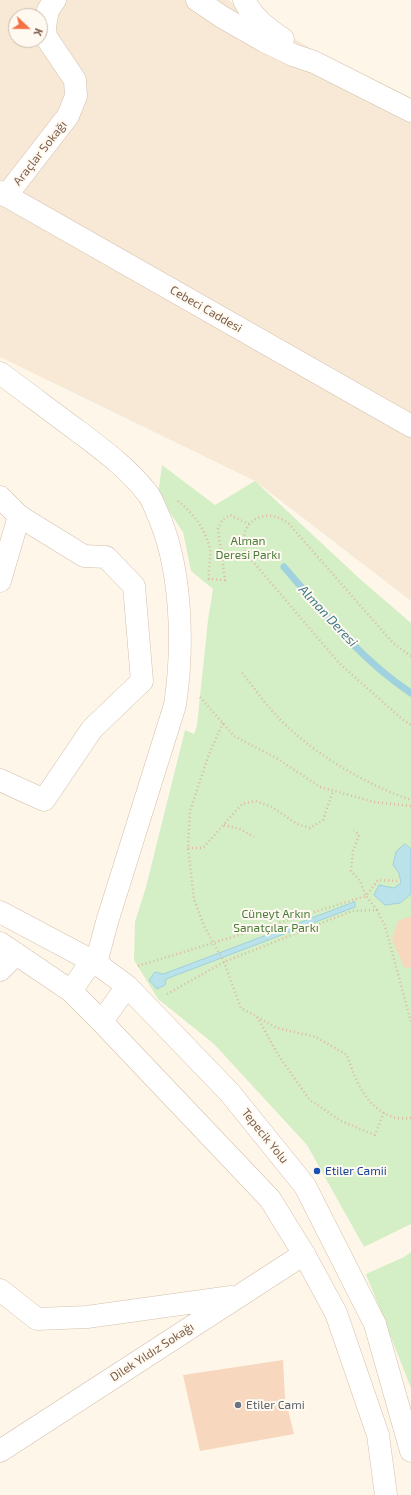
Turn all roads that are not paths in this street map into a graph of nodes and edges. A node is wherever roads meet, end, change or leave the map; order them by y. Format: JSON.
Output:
{"nodes":[{"id":1,"x":55,"y":0,"type":"edge"},
{"id":2,"x":197,"y":0,"type":"edge"},
{"id":3,"x":244,"y":0,"type":"edge"},
{"id":4,"x":314,"y":62,"type":"junction"},
{"id":5,"x":411,"y":111,"type":"edge"},
{"id":6,"x":3,"y":194,"type":"edge"},
{"id":7,"x":0,"y":373,"type":"edge"},
{"id":8,"x":411,"y":426,"type":"edge"},
{"id":9,"x":0,"y":497,"type":"edge"},
{"id":10,"x":19,"y":516,"type":"junction"},
{"id":11,"x":0,"y":581,"type":"edge"},
{"id":12,"x":0,"y":780,"type":"edge"},
{"id":13,"x":0,"y":912,"type":"edge"},
{"id":14,"x":8,"y":949,"type":"edge"},
{"id":15,"x":96,"y":963,"type":"junction"},
{"id":16,"x":0,"y":970,"type":"edge"},
{"id":17,"x":127,"y":986,"type":"junction"},
{"id":18,"x":71,"y":991,"type":"junction"},
{"id":19,"x":100,"y":1020,"type":"junction"},
{"id":20,"x":331,"y":1237,"type":"junction"},
{"id":21,"x":304,"y":1254,"type":"junction"},
{"id":22,"x":0,"y":1290,"type":"edge"},
{"id":23,"x":238,"y":1296,"type":"junction"},
{"id":24,"x":0,"y":1451,"type":"edge"},
{"id":25,"x":411,"y":1451,"type":"edge"},
{"id":26,"x":386,"y":1495,"type":"edge"}],
"edges":[{"from":1,"to":6,"type":"street","name":"Araçlar Sokağı"},
{"from":2,"to":4,"type":"street"},
{"from":3,"to":4,"type":"street"},
{"from":4,"to":5,"type":"street"},
{"from":6,"to":8,"type":"street","name":"Cebeci Caddesi"},
{"from":7,"to":15,"type":"street"},
{"from":9,"to":10,"type":"street"},
{"from":10,"to":11,"type":"street"},
{"from":10,"to":12,"type":"street"},
{"from":13,"to":15,"type":"street","name":"Tepecik Yolu"},
{"from":14,"to":16,"type":"street"},
{"from":14,"to":18,"type":"street"},
{"from":15,"to":17,"type":"street","name":"Tepecik Yolu"},
{"from":15,"to":18,"type":"street"},
{"from":17,"to":19,"type":"street"},
{"from":17,"to":20,"type":"street","name":"Tepecik Yolu"},
{"from":18,"to":19,"type":"street"},
{"from":19,"to":21,"type":"street"},
{"from":20,"to":21,"type":"street","name":"Dilek Yıldız Sokağı"},
{"from":20,"to":25,"type":"street","name":"Tepecik Yolu"},
{"from":21,"to":23,"type":"street","name":"Dilek Yıldız Sokağı"},
{"from":21,"to":26,"type":"street"},
{"from":22,"to":23,"type":"street"},
{"from":23,"to":24,"type":"street","name":"Dilek Yıldız Sokağı"}]}
